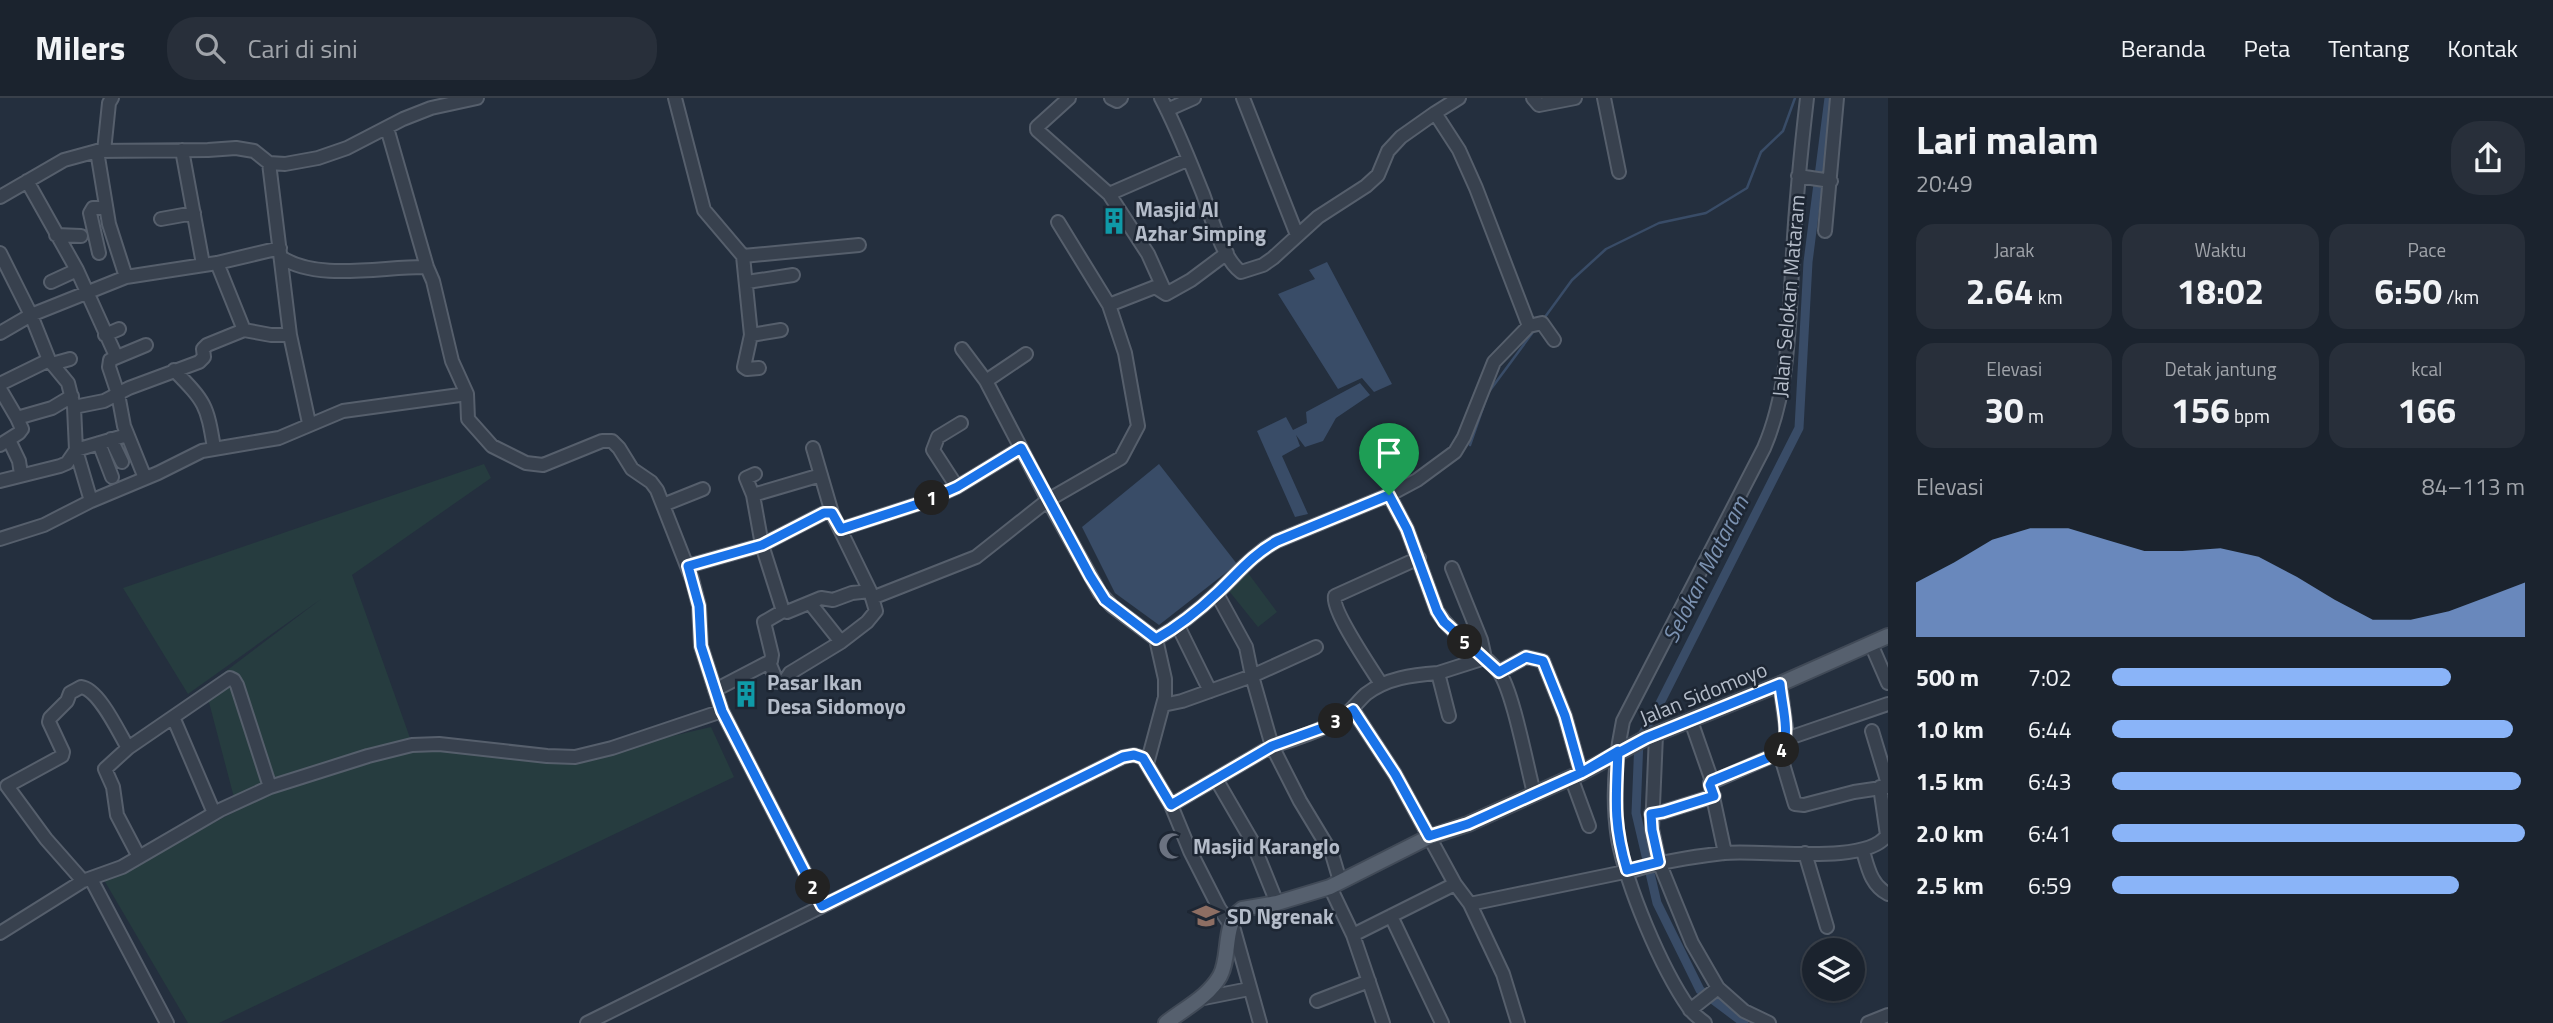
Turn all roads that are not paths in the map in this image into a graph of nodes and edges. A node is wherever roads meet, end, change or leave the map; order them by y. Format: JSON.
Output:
{"nodes":[{"id":1,"x":112,"y":98,"type":"edge"},
{"id":2,"x":477,"y":98,"type":"edge"},
{"id":3,"x":675,"y":98,"type":"edge"},
{"id":4,"x":1069,"y":98,"type":"edge"},
{"id":5,"x":1111,"y":98,"type":"edge"},
{"id":6,"x":1121,"y":98,"type":"edge"},
{"id":7,"x":1194,"y":98,"type":"edge"},
{"id":8,"x":1243,"y":98,"type":"edge"},
{"id":9,"x":1459,"y":98,"type":"edge"},
{"id":10,"x":1532,"y":98,"type":"edge"},
{"id":11,"x":1575,"y":98,"type":"edge"},
{"id":12,"x":1604,"y":98,"type":"edge"},
{"id":13,"x":1807,"y":98,"type":"edge"},
{"id":14,"x":1837,"y":98,"type":"edge"},
{"id":15,"x":1164,"y":104,"type":"edge"},
{"id":16,"x":1434,"y":113,"type":"junction"},
{"id":17,"x":387,"y":128,"type":"junction"},
{"id":18,"x":182,"y":150,"type":"junction"},
{"id":19,"x":100,"y":151,"type":"junction"},
{"id":20,"x":1187,"y":160,"type":"junction"},
{"id":21,"x":269,"y":163,"type":"junction"},
{"id":22,"x":1619,"y":172,"type":"dead end"},
{"id":23,"x":1803,"y":177,"type":"junction"},
{"id":24,"x":1829,"y":180,"type":"junction"},
{"id":25,"x":27,"y":181,"type":"junction"},
{"id":26,"x":1109,"y":194,"type":"junction"},
{"id":27,"x":0,"y":197,"type":"edge"},
{"id":28,"x":106,"y":208,"type":"junction"},
{"id":29,"x":194,"y":213,"type":"junction"},
{"id":30,"x":161,"y":219,"type":"dead end"},
{"id":31,"x":1058,"y":222,"type":"dead end"},
{"id":32,"x":1825,"y":231,"type":"dead end"},
{"id":33,"x":56,"y":235,"type":"junction"},
{"id":34,"x":1297,"y":235,"type":"junction"},
{"id":35,"x":81,"y":236,"type":"dead end"},
{"id":36,"x":859,"y":245,"type":"dead end"},
{"id":37,"x":281,"y":252,"type":"junction"},
{"id":38,"x":0,"y":253,"type":"edge"},
{"id":39,"x":99,"y":253,"type":"dead end"},
{"id":40,"x":1227,"y":253,"type":"junction"},
{"id":41,"x":743,"y":256,"type":"junction"},
{"id":42,"x":217,"y":263,"type":"junction"},
{"id":43,"x":203,"y":264,"type":"junction"},
{"id":44,"x":427,"y":267,"type":"junction"},
{"id":45,"x":77,"y":270,"type":"junction"},
{"id":46,"x":793,"y":275,"type":"dead end"},
{"id":47,"x":126,"y":277,"type":"junction"},
{"id":48,"x":51,"y":282,"type":"dead end"},
{"id":49,"x":747,"y":282,"type":"junction"},
{"id":50,"x":88,"y":294,"type":"junction"},
{"id":51,"x":1166,"y":294,"type":"junction"},
{"id":52,"x":1109,"y":305,"type":"junction"},
{"id":53,"x":31,"y":315,"type":"junction"},
{"id":54,"x":1529,"y":326,"type":"junction"},
{"id":55,"x":120,"y":329,"type":"dead end"},
{"id":56,"x":244,"y":330,"type":"junction"},
{"id":57,"x":781,"y":330,"type":"dead end"},
{"id":58,"x":0,"y":333,"type":"edge"},
{"id":59,"x":105,"y":335,"type":"junction"},
{"id":60,"x":290,"y":335,"type":"junction"},
{"id":61,"x":751,"y":335,"type":"junction"},
{"id":62,"x":1554,"y":340,"type":"dead end"},
{"id":63,"x":146,"y":345,"type":"dead end"},
{"id":64,"x":962,"y":349,"type":"dead end"},
{"id":65,"x":1026,"y":354,"type":"dead end"},
{"id":66,"x":116,"y":356,"type":"junction"},
{"id":67,"x":70,"y":359,"type":"dead end"},
{"id":68,"x":51,"y":362,"type":"junction"},
{"id":69,"x":759,"y":368,"type":"dead end"},
{"id":70,"x":174,"y":370,"type":"junction"},
{"id":71,"x":986,"y":381,"type":"junction"},
{"id":72,"x":0,"y":387,"type":"edge"},
{"id":73,"x":118,"y":394,"type":"junction"},
{"id":74,"x":467,"y":394,"type":"junction"},
{"id":75,"x":73,"y":401,"type":"junction"},
{"id":76,"x":17,"y":418,"type":"junction"},
{"id":77,"x":309,"y":423,"type":"junction"},
{"id":78,"x":961,"y":423,"type":"dead end"},
{"id":79,"x":127,"y":435,"type":"junction"},
{"id":80,"x":105,"y":438,"type":"junction"},
{"id":81,"x":4,"y":442,"type":"edge"},
{"id":82,"x":214,"y":448,"type":"junction"},
{"id":83,"x":813,"y":448,"type":"dead end"},
{"id":84,"x":1021,"y":448,"type":"junction"},
{"id":85,"x":76,"y":450,"type":"junction"},
{"id":86,"x":122,"y":462,"type":"dead end"},
{"id":87,"x":22,"y":474,"type":"junction"},
{"id":88,"x":755,"y":474,"type":"dead end"},
{"id":89,"x":821,"y":475,"type":"junction"},
{"id":90,"x":112,"y":477,"type":"dead end"},
{"id":91,"x":145,"y":478,"type":"junction"},
{"id":92,"x":0,"y":481,"type":"edge"},
{"id":93,"x":957,"y":487,"type":"junction"},
{"id":94,"x":703,"y":489,"type":"dead end"},
{"id":95,"x":753,"y":495,"type":"junction"},
{"id":96,"x":1389,"y":495,"type":"junction"},
{"id":97,"x":1048,"y":500,"type":"junction"},
{"id":98,"x":91,"y":501,"type":"junction"},
{"id":99,"x":663,"y":505,"type":"junction"},
{"id":100,"x":832,"y":513,"type":"junction"},
{"id":101,"x":841,"y":529,"type":"junction"},
{"id":102,"x":0,"y":539,"type":"edge"},
{"id":103,"x":762,"y":545,"type":"junction"},
{"id":104,"x":1419,"y":558,"type":"junction"},
{"id":105,"x":688,"y":566,"type":"junction"},
{"id":106,"x":1452,"y":568,"type":"dead end"},
{"id":107,"x":871,"y":594,"type":"junction"},
{"id":108,"x":1216,"y":594,"type":"junction"},
{"id":109,"x":810,"y":603,"type":"junction"},
{"id":110,"x":783,"y":611,"type":"junction"},
{"id":111,"x":1178,"y":626,"type":"junction"},
{"id":112,"x":1888,"y":636,"type":"edge"},
{"id":113,"x":1156,"y":639,"type":"junction"},
{"id":114,"x":841,"y":642,"type":"junction"},
{"id":115,"x":1871,"y":644,"type":"junction"},
{"id":116,"x":1316,"y":647,"type":"dead end"},
{"id":117,"x":1485,"y":658,"type":"junction"},
{"id":118,"x":769,"y":662,"type":"junction"},
{"id":119,"x":1499,"y":672,"type":"junction"},
{"id":120,"x":1438,"y":673,"type":"junction"},
{"id":121,"x":1252,"y":676,"type":"junction"},
{"id":122,"x":1888,"y":683,"type":"edge"},
{"id":123,"x":1381,"y":684,"type":"junction"},
{"id":124,"x":1780,"y":684,"type":"junction"},
{"id":125,"x":715,"y":690,"type":"junction"},
{"id":126,"x":1210,"y":691,"type":"junction"},
{"id":127,"x":1888,"y":704,"type":"edge"},
{"id":128,"x":1163,"y":705,"type":"junction"},
{"id":129,"x":1353,"y":710,"type":"junction"},
{"id":130,"x":722,"y":711,"type":"junction"},
{"id":131,"x":1449,"y":716,"type":"dead end"},
{"id":132,"x":173,"y":717,"type":"junction"},
{"id":133,"x":1691,"y":720,"type":"junction"},
{"id":134,"x":1872,"y":731,"type":"dead end"},
{"id":135,"x":1651,"y":736,"type":"junction"},
{"id":136,"x":1272,"y":746,"type":"junction"},
{"id":137,"x":1784,"y":746,"type":"junction"},
{"id":138,"x":128,"y":748,"type":"junction"},
{"id":139,"x":1618,"y":751,"type":"junction"},
{"id":140,"x":1147,"y":764,"type":"junction"},
{"id":141,"x":0,"y":773,"type":"edge"},
{"id":142,"x":1576,"y":775,"type":"junction"},
{"id":143,"x":1216,"y":779,"type":"junction"},
{"id":144,"x":1712,"y":781,"type":"junction"},
{"id":145,"x":7,"y":786,"type":"junction"},
{"id":146,"x":1885,"y":786,"type":"edge"},
{"id":147,"x":270,"y":787,"type":"junction"},
{"id":148,"x":1534,"y":793,"type":"junction"},
{"id":149,"x":1714,"y":796,"type":"junction"},
{"id":150,"x":1171,"y":805,"type":"junction"},
{"id":151,"x":214,"y":813,"type":"junction"},
{"id":152,"x":1651,"y":814,"type":"junction"},
{"id":153,"x":1589,"y":826,"type":"dead end"},
{"id":154,"x":1429,"y":836,"type":"junction"},
{"id":155,"x":1863,"y":851,"type":"junction"},
{"id":156,"x":1725,"y":853,"type":"junction"},
{"id":157,"x":1805,"y":853,"type":"junction"},
{"id":158,"x":139,"y":857,"type":"junction"},
{"id":159,"x":1655,"y":863,"type":"junction"},
{"id":160,"x":1630,"y":870,"type":"junction"},
{"id":161,"x":87,"y":880,"type":"junction"},
{"id":162,"x":1335,"y":884,"type":"junction"},
{"id":163,"x":1455,"y":884,"type":"junction"},
{"id":164,"x":1888,"y":894,"type":"edge"},
{"id":165,"x":1277,"y":904,"type":"junction"},
{"id":166,"x":1470,"y":904,"type":"junction"},
{"id":167,"x":822,"y":906,"type":"junction"},
{"id":168,"x":1391,"y":916,"type":"junction"},
{"id":169,"x":1231,"y":924,"type":"junction"},
{"id":170,"x":1827,"y":927,"type":"dead end"},
{"id":171,"x":0,"y":933,"type":"edge"},
{"id":172,"x":1353,"y":935,"type":"junction"},
{"id":173,"x":1369,"y":981,"type":"junction"},
{"id":174,"x":1249,"y":989,"type":"junction"},
{"id":175,"x":1714,"y":990,"type":"junction"},
{"id":176,"x":1199,"y":999,"type":"junction"},
{"id":177,"x":1317,"y":1001,"type":"dead end"},
{"id":178,"x":1692,"y":1009,"type":"junction"},
{"id":179,"x":1888,"y":1015,"type":"edge"},
{"id":180,"x":1169,"y":1022,"type":"edge"},
{"id":181,"x":167,"y":1023,"type":"edge"},
{"id":182,"x":587,"y":1023,"type":"edge"},
{"id":183,"x":1260,"y":1023,"type":"edge"},
{"id":184,"x":1383,"y":1023,"type":"edge"},
{"id":185,"x":1442,"y":1023,"type":"edge"},
{"id":186,"x":1518,"y":1023,"type":"edge"},
{"id":187,"x":1704,"y":1023,"type":"edge"},
{"id":188,"x":1769,"y":1023,"type":"edge"},
{"id":189,"x":1868,"y":1023,"type":"edge"}],
"edges":[{"from":1,"to":19,"type":"street"},
{"from":2,"to":17,"type":"street"},
{"from":3,"to":41,"type":"street"},
{"from":4,"to":26,"type":"street"},
{"from":5,"to":6,"type":"street"},
{"from":7,"to":15,"type":"street"},
{"from":8,"to":34,"type":"street"},
{"from":9,"to":16,"type":"street"},
{"from":10,"to":11,"type":"street"},
{"from":12,"to":22,"type":"street"},
{"from":13,"to":23,"type":"street","name":"Jalan Selokan Mataram"},
{"from":14,"to":24,"type":"street"},
{"from":15,"to":20,"type":"street"},
{"from":16,"to":34,"type":"street"},
{"from":16,"to":54,"type":"street"},
{"from":17,"to":21,"type":"street"},
{"from":17,"to":44,"type":"street"},
{"from":18,"to":19,"type":"street"},
{"from":18,"to":21,"type":"street"},
{"from":18,"to":29,"type":"street"},
{"from":19,"to":25,"type":"street"},
{"from":19,"to":28,"type":"street"},
{"from":20,"to":26,"type":"street"},
{"from":20,"to":40,"type":"street"},
{"from":21,"to":37,"type":"street"},
{"from":23,"to":24,"type":"street"},
{"from":23,"to":139,"type":"street","name":"Jalan Selokan Mataram"},
{"from":24,"to":32,"type":"street"},
{"from":25,"to":27,"type":"street"},
{"from":25,"to":33,"type":"street"},
{"from":26,"to":51,"type":"street"},
{"from":28,"to":39,"type":"street"},
{"from":28,"to":47,"type":"street"},
{"from":29,"to":30,"type":"street"},
{"from":29,"to":43,"type":"street"},
{"from":31,"to":52,"type":"street"},
{"from":33,"to":35,"type":"street"},
{"from":33,"to":45,"type":"street"},
{"from":34,"to":40,"type":"street"},
{"from":36,"to":41,"type":"street"},
{"from":37,"to":42,"type":"street"},
{"from":37,"to":44,"type":"street"},
{"from":37,"to":60,"type":"street"},
{"from":38,"to":53,"type":"street"},
{"from":40,"to":51,"type":"street"},
{"from":41,"to":49,"type":"street"},
{"from":42,"to":43,"type":"street"},
{"from":42,"to":56,"type":"street"},
{"from":43,"to":47,"type":"street"},
{"from":44,"to":74,"type":"street"},
{"from":45,"to":48,"type":"street"},
{"from":45,"to":50,"type":"street"},
{"from":46,"to":49,"type":"street"},
{"from":47,"to":50,"type":"street"},
{"from":49,"to":61,"type":"street"},
{"from":50,"to":53,"type":"street"},
{"from":50,"to":59,"type":"street"},
{"from":51,"to":52,"type":"street"},
{"from":52,"to":97,"type":"street"},
{"from":53,"to":58,"type":"street"},
{"from":53,"to":68,"type":"street"},
{"from":54,"to":62,"type":"street"},
{"from":54,"to":96,"type":"street"},
{"from":55,"to":59,"type":"street"},
{"from":56,"to":60,"type":"street"},
{"from":56,"to":70,"type":"street"},
{"from":57,"to":61,"type":"street"},
{"from":59,"to":66,"type":"street"},
{"from":60,"to":77,"type":"street"},
{"from":61,"to":69,"type":"street"},
{"from":63,"to":66,"type":"street"},
{"from":64,"to":71,"type":"street"},
{"from":65,"to":71,"type":"street"},
{"from":66,"to":73,"type":"street"},
{"from":67,"to":68,"type":"street"},
{"from":68,"to":72,"type":"street"},
{"from":68,"to":75,"type":"street"},
{"from":70,"to":73,"type":"street"},
{"from":70,"to":82,"type":"street"},
{"from":71,"to":84,"type":"street"},
{"from":72,"to":76,"type":"street"},
{"from":73,"to":75,"type":"street"},
{"from":73,"to":79,"type":"street"},
{"from":74,"to":77,"type":"street"},
{"from":74,"to":99,"type":"street"},
{"from":75,"to":76,"type":"street"},
{"from":75,"to":85,"type":"street"},
{"from":76,"to":81,"type":"street"},
{"from":77,"to":82,"type":"street"},
{"from":78,"to":93,"type":"street"},
{"from":79,"to":80,"type":"street"},
{"from":79,"to":91,"type":"street"},
{"from":80,"to":85,"type":"street"},
{"from":80,"to":86,"type":"street"},
{"from":80,"to":90,"type":"street"},
{"from":81,"to":87,"type":"street"},
{"from":82,"to":91,"type":"street"},
{"from":83,"to":89,"type":"street"},
{"from":84,"to":93,"type":"street"},
{"from":84,"to":97,"type":"street"},
{"from":85,"to":87,"type":"street"},
{"from":85,"to":98,"type":"street"},
{"from":87,"to":92,"type":"street"},
{"from":88,"to":95,"type":"street"},
{"from":89,"to":95,"type":"street"},
{"from":89,"to":100,"type":"street"},
{"from":91,"to":98,"type":"street"},
{"from":93,"to":101,"type":"street"},
{"from":94,"to":99,"type":"street"},
{"from":95,"to":103,"type":"street"},
{"from":96,"to":104,"type":"street"},
{"from":96,"to":108,"type":"street"},
{"from":97,"to":107,"type":"street"},
{"from":97,"to":113,"type":"street"},
{"from":98,"to":102,"type":"street"},
{"from":99,"to":105,"type":"street"},
{"from":100,"to":101,"type":"street"},
{"from":100,"to":103,"type":"street"},
{"from":101,"to":107,"type":"street"},
{"from":103,"to":105,"type":"street"},
{"from":103,"to":110,"type":"street"},
{"from":104,"to":117,"type":"street"},
{"from":104,"to":123,"type":"street"},
{"from":105,"to":125,"type":"street"},
{"from":106,"to":117,"type":"street"},
{"from":107,"to":109,"type":"street"},
{"from":107,"to":114,"type":"street"},
{"from":108,"to":111,"type":"street"},
{"from":108,"to":121,"type":"street"},
{"from":109,"to":110,"type":"street"},
{"from":109,"to":114,"type":"street"},
{"from":110,"to":118,"type":"street"},
{"from":111,"to":113,"type":"street"},
{"from":111,"to":126,"type":"street"},
{"from":112,"to":115,"type":"main road","name":"Jalan Sidomoyo"},
{"from":113,"to":128,"type":"street"},
{"from":114,"to":118,"type":"street"},
{"from":115,"to":122,"type":"street"},
{"from":115,"to":124,"type":"main road","name":"Jalan Sidomoyo"},
{"from":116,"to":121,"type":"street"},
{"from":117,"to":119,"type":"street"},
{"from":117,"to":120,"type":"street"},
{"from":118,"to":125,"type":"street"},
{"from":119,"to":142,"type":"street"},
{"from":119,"to":148,"type":"street"},
{"from":120,"to":123,"type":"street"},
{"from":120,"to":131,"type":"street"},
{"from":121,"to":126,"type":"street"},
{"from":121,"to":136,"type":"street"},
{"from":123,"to":129,"type":"street"},
{"from":124,"to":133,"type":"main road","name":"Jalan Sidomoyo"},
{"from":124,"to":137,"type":"street"},
{"from":125,"to":130,"type":"street"},
{"from":126,"to":128,"type":"street"},
{"from":127,"to":137,"type":"street"},
{"from":128,"to":140,"type":"street"},
{"from":129,"to":136,"type":"street"},
{"from":129,"to":154,"type":"street"},
{"from":130,"to":147,"type":"street"},
{"from":130,"to":167,"type":"street"},
{"from":132,"to":138,"type":"street"},
{"from":132,"to":147,"type":"street"},
{"from":132,"to":151,"type":"street"},
{"from":133,"to":135,"type":"main road","name":"Jalan Sidomoyo"},
{"from":133,"to":144,"type":"street"},
{"from":134,"to":146,"type":"street"},
{"from":135,"to":139,"type":"main road","name":"Jalan Sidomoyo"},
{"from":135,"to":152,"type":"street"},
{"from":136,"to":143,"type":"street"},
{"from":136,"to":162,"type":"street"},
{"from":137,"to":144,"type":"street"},
{"from":137,"to":146,"type":"street"},
{"from":138,"to":145,"type":"street"},
{"from":138,"to":158,"type":"street"},
{"from":139,"to":142,"type":"main road","name":"Jalan Sidomoyo"},
{"from":139,"to":160,"type":"street","name":"Jalan Selokan Mataram"},
{"from":140,"to":150,"type":"street"},
{"from":140,"to":167,"type":"street"},
{"from":141,"to":145,"type":"street"},
{"from":142,"to":148,"type":"main road","name":"Jalan Sidomoyo"},
{"from":142,"to":153,"type":"street"},
{"from":143,"to":150,"type":"street"},
{"from":143,"to":165,"type":"street"},
{"from":144,"to":149,"type":"street"},
{"from":145,"to":161,"type":"street"},
{"from":146,"to":155,"type":"street"},
{"from":147,"to":151,"type":"street"},
{"from":148,"to":154,"type":"main road","name":"Jalan Sidomoyo"},
{"from":149,"to":152,"type":"street"},
{"from":149,"to":156,"type":"street"},
{"from":150,"to":169,"type":"street"},
{"from":151,"to":158,"type":"street"},
{"from":152,"to":159,"type":"street"},
{"from":154,"to":162,"type":"main road","name":"Jalan Sidomoyo"},
{"from":154,"to":163,"type":"street"},
{"from":155,"to":157,"type":"street"},
{"from":155,"to":164,"type":"street"},
{"from":156,"to":157,"type":"street"},
{"from":156,"to":159,"type":"street"},
{"from":157,"to":170,"type":"street"},
{"from":158,"to":161,"type":"street"},
{"from":159,"to":160,"type":"street"},
{"from":159,"to":175,"type":"street"},
{"from":160,"to":166,"type":"street"},
{"from":160,"to":178,"type":"street","name":"Jalan Selokan Mataram"},
{"from":161,"to":171,"type":"street"},
{"from":161,"to":181,"type":"street"},
{"from":162,"to":165,"type":"main road","name":"Jalan Sidomoyo"},
{"from":162,"to":172,"type":"street"},
{"from":163,"to":166,"type":"street"},
{"from":163,"to":168,"type":"street"},
{"from":165,"to":169,"type":"main road","name":"Jalan Sidomoyo"},
{"from":166,"to":186,"type":"street"},
{"from":167,"to":182,"type":"street"},
{"from":168,"to":172,"type":"street"},
{"from":168,"to":185,"type":"street"},
{"from":169,"to":174,"type":"street"},
{"from":169,"to":176,"type":"main road"},
{"from":172,"to":173,"type":"street"},
{"from":173,"to":177,"type":"street"},
{"from":173,"to":184,"type":"street"},
{"from":174,"to":176,"type":"street"},
{"from":174,"to":183,"type":"street"},
{"from":175,"to":178,"type":"street"},
{"from":175,"to":188,"type":"street"},
{"from":176,"to":180,"type":"main road"},
{"from":178,"to":187,"type":"street","name":"Jalan Selokan Mataram"},
{"from":179,"to":189,"type":"street"}]}
